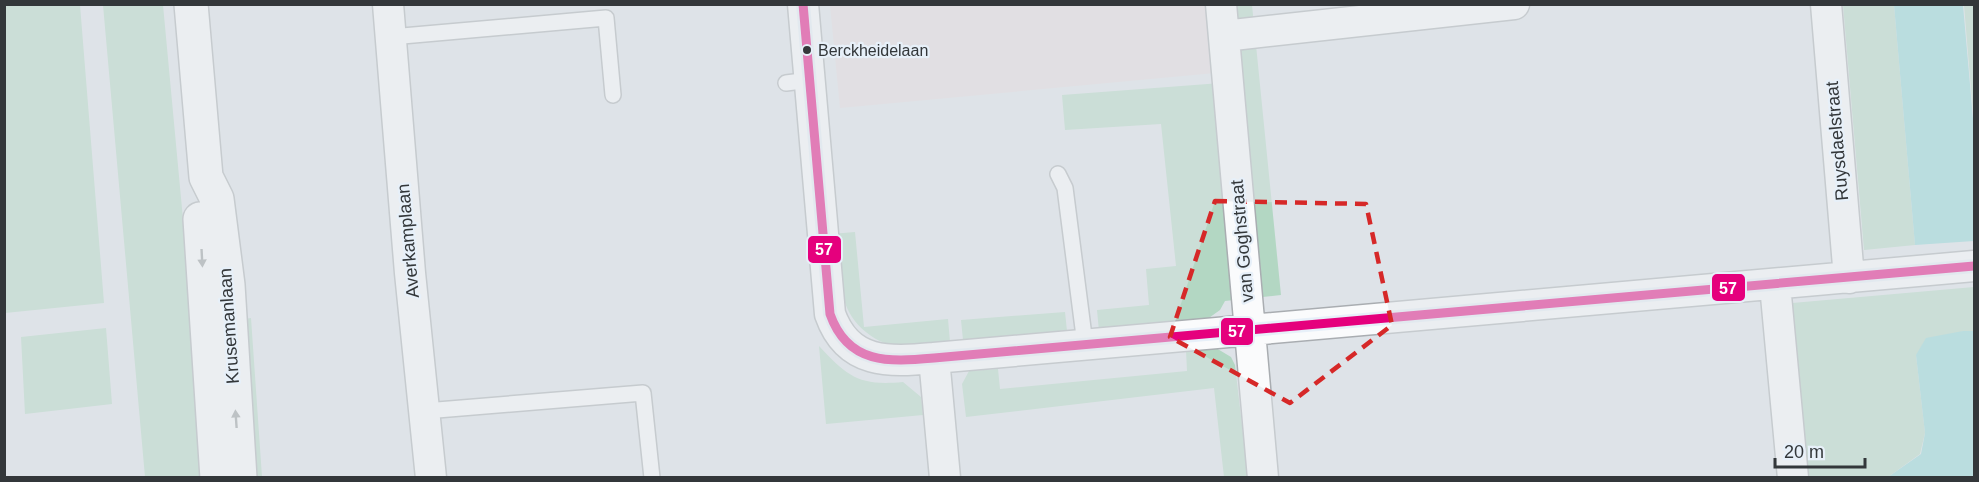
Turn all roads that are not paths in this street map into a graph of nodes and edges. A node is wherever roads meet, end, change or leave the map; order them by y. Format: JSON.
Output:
{"nodes":[{"id":1,"x":191,"y":4,"type":"edge"},
{"id":2,"x":388,"y":4,"type":"edge"},
{"id":3,"x":803,"y":4,"type":"edge"},
{"id":4,"x":1221,"y":4,"type":"edge"},
{"id":5,"x":1514,"y":4,"type":"edge"},
{"id":6,"x":1826,"y":4,"type":"edge"},
{"id":7,"x":1224,"y":36,"type":"junction"},
{"id":8,"x":391,"y":37,"type":"junction"},
{"id":9,"x":613,"y":95,"type":"dead end"},
{"id":10,"x":1058,"y":174,"type":"dead end"},
{"id":11,"x":206,"y":177,"type":"junction"},
{"id":12,"x":1974,"y":266,"type":"edge"},
{"id":13,"x":1849,"y":278,"type":"junction"},
{"id":14,"x":1774,"y":285,"type":"junction"},
{"id":15,"x":1250,"y":330,"type":"junction"},
{"id":16,"x":1085,"y":344,"type":"junction"},
{"id":17,"x":934,"y":358,"type":"junction"},
{"id":18,"x":425,"y":411,"type":"junction"},
{"id":19,"x":217,"y":477,"type":"edge"},
{"id":20,"x":240,"y":477,"type":"edge"},
{"id":21,"x":431,"y":477,"type":"edge"},
{"id":22,"x":652,"y":477,"type":"edge"},
{"id":23,"x":945,"y":477,"type":"edge"},
{"id":24,"x":1263,"y":477,"type":"edge"},
{"id":25,"x":1793,"y":477,"type":"edge"}],
"edges":[{"from":1,"to":11,"type":"main road","name":"Krusemanlaan"},
{"from":2,"to":8,"type":"street","name":"Averkamplaan"},
{"from":3,"to":17,"type":"street"},
{"from":4,"to":7,"type":"street","name":"van Goghstraat"},
{"from":5,"to":7,"type":"street"},
{"from":6,"to":13,"type":"street","name":"Ruysdaelstraat"},
{"from":7,"to":15,"type":"street","name":"van Goghstraat"},
{"from":8,"to":9,"type":"lane"},
{"from":8,"to":18,"type":"street","name":"Averkamplaan"},
{"from":10,"to":16,"type":"lane"},
{"from":11,"to":19,"type":"main road","name":"Krusemanlaan","one_way":true},
{"from":20,"to":11,"type":"main road","name":"Krusemanlaan","one_way":true},
{"from":12,"to":13,"type":"street"},
{"from":13,"to":14,"type":"street"},
{"from":14,"to":15,"type":"street"},
{"from":14,"to":25,"type":"street"},
{"from":15,"to":16,"type":"street"},
{"from":15,"to":24,"type":"street","name":"van Goghstraat"},
{"from":16,"to":17,"type":"street"},
{"from":17,"to":23,"type":"street"},
{"from":18,"to":21,"type":"street","name":"Averkamplaan"},
{"from":18,"to":22,"type":"lane"}]}
